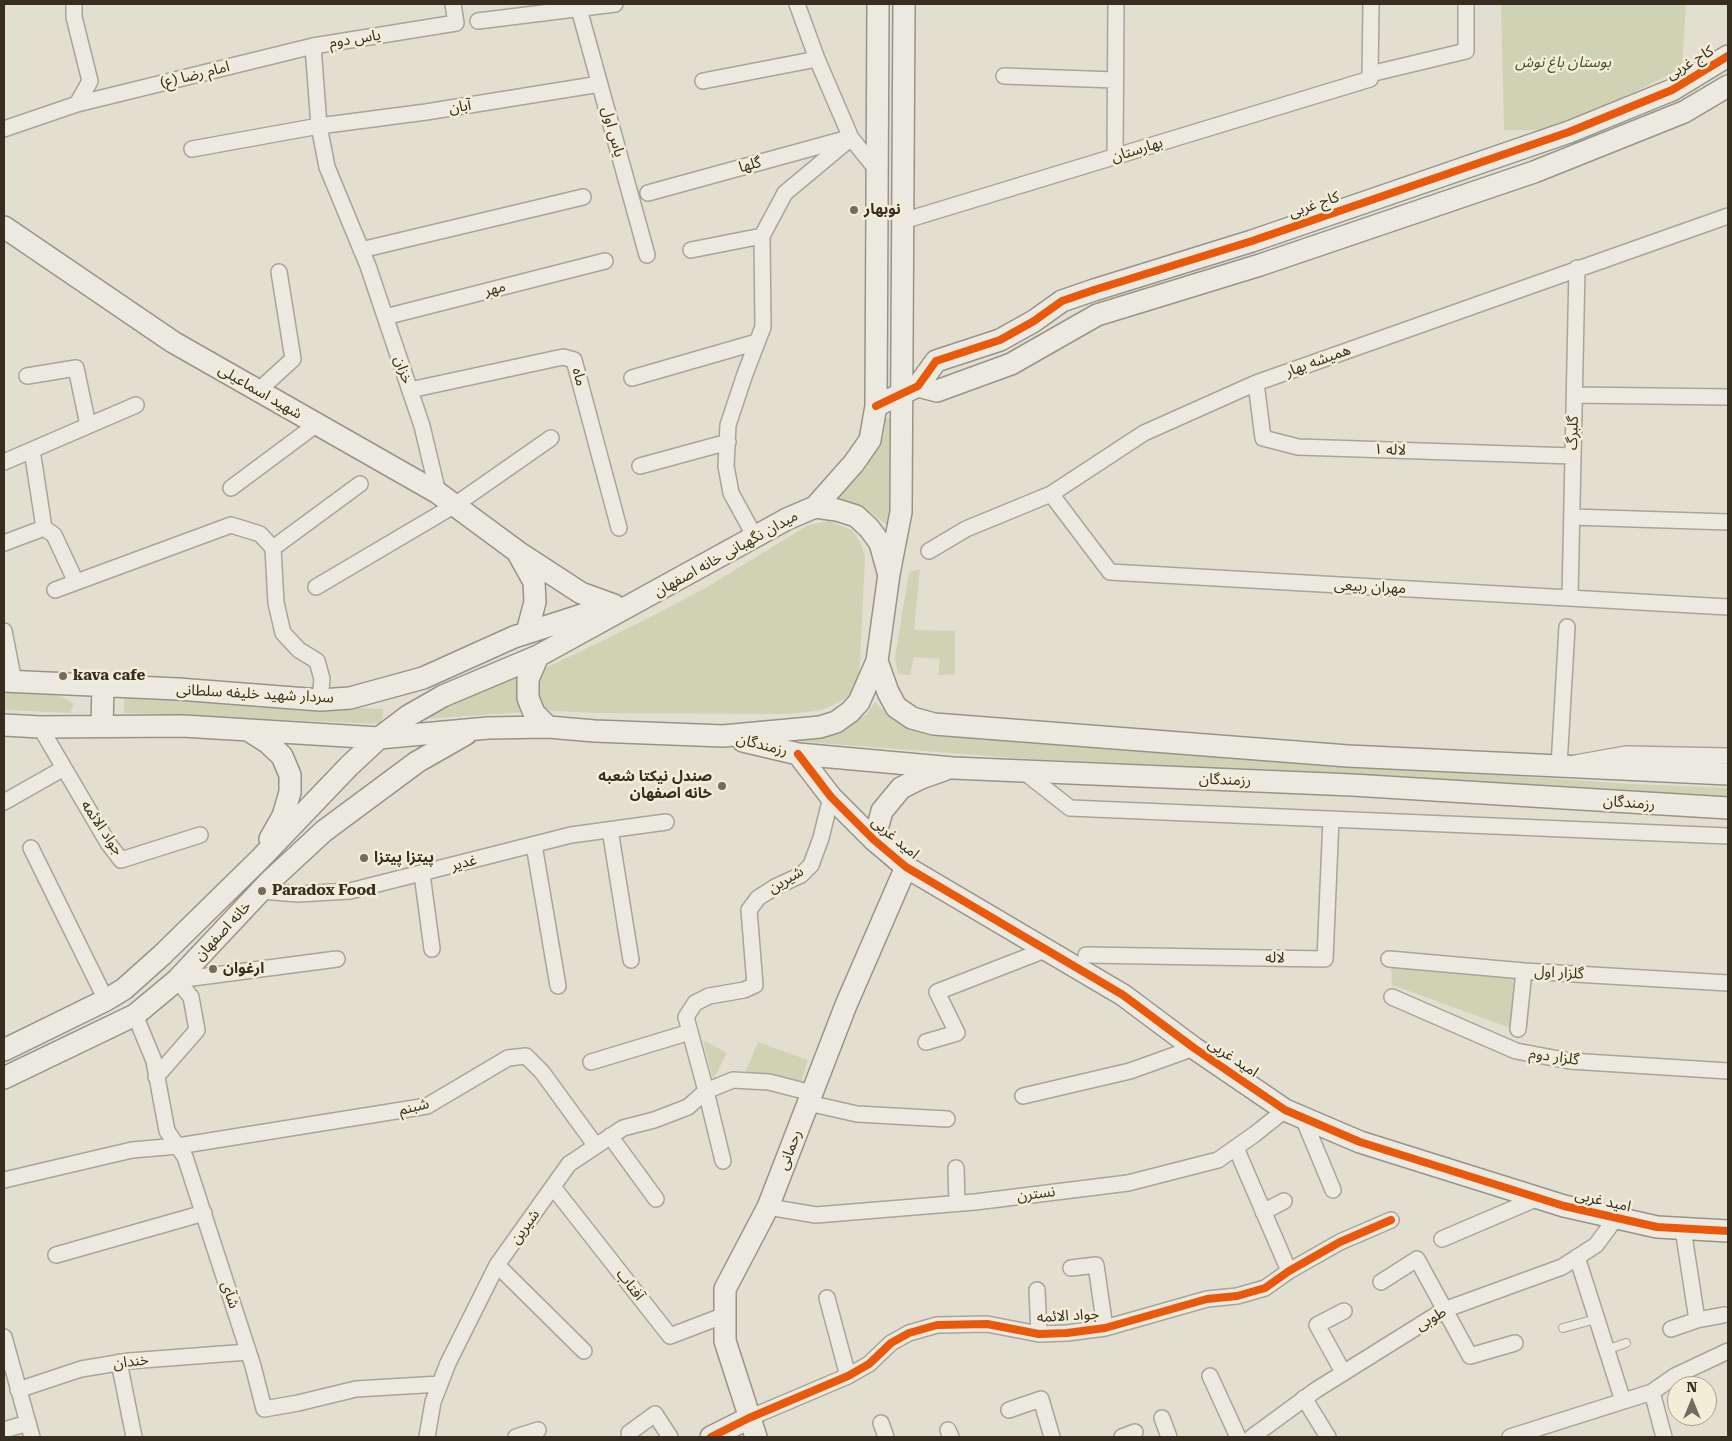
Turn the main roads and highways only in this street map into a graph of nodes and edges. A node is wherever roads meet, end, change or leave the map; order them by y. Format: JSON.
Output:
{"nodes":[{"id":1,"x":878,"y":4,"type":"edge"},
{"id":2,"x":904,"y":4,"type":"edge"},
{"id":3,"x":1728,"y":56,"type":"edge"},
{"id":4,"x":1728,"y":86,"type":"edge"},
{"id":5,"x":1525,"y":147,"type":"junction"},
{"id":6,"x":1534,"y":172,"type":"junction"},
{"id":7,"x":4,"y":227,"type":"edge"},
{"id":8,"x":1243,"y":243,"type":"junction"},
{"id":9,"x":1252,"y":267,"type":"junction"},
{"id":10,"x":909,"y":390,"type":"junction"},
{"id":11,"x":876,"y":406,"type":"junction"},
{"id":12,"x":815,"y":507,"type":"junction"},
{"id":13,"x":518,"y":552,"type":"junction"},
{"id":14,"x":889,"y":574,"type":"junction"},
{"id":15,"x":640,"y":601,"type":"junction"},
{"id":16,"x":614,"y":605,"type":"junction"},
{"id":17,"x":527,"y":632,"type":"junction"},
{"id":18,"x":538,"y":656,"type":"junction"},
{"id":19,"x":877,"y":661,"type":"junction"},
{"id":20,"x":9,"y":682,"type":"edge"},
{"id":21,"x":103,"y":686,"type":"junction"},
{"id":22,"x":4,"y":725,"type":"edge"},
{"id":23,"x":102,"y":726,"type":"junction"},
{"id":24,"x":548,"y":727,"type":"junction"},
{"id":25,"x":477,"y":729,"type":"junction"},
{"id":26,"x":248,"y":730,"type":"junction"},
{"id":27,"x":723,"y":736,"type":"junction"},
{"id":28,"x":379,"y":738,"type":"junction"},
{"id":29,"x":798,"y":754,"type":"junction"},
{"id":30,"x":953,"y":768,"type":"junction"},
{"id":31,"x":1728,"y":774,"type":"edge"},
{"id":32,"x":1728,"y":808,"type":"edge"},
{"id":33,"x":874,"y":840,"type":"junction"},
{"id":34,"x":260,"y":859,"type":"junction"},
{"id":35,"x":906,"y":867,"type":"junction"},
{"id":36,"x":4,"y":1050,"type":"edge"},
{"id":37,"x":4,"y":1078,"type":"edge"},
{"id":38,"x":1728,"y":1231,"type":"edge"},
{"id":39,"x":753,"y":1428,"type":"edge"},
{"id":40,"x":711,"y":1437,"type":"edge"}],
"edges":[{"from":1,"to":11,"type":"main road"},
{"from":2,"to":10,"type":"main road"},
{"from":3,"to":5,"type":"main road","name":"کاج غربی"},
{"from":4,"to":6,"type":"main road"},
{"from":5,"to":6,"type":"main road"},
{"from":5,"to":8,"type":"main road","name":"کاج غربی"},
{"from":6,"to":9,"type":"main road"},
{"from":7,"to":13,"type":"main road","name":"شهید اسماعیلی"},
{"from":8,"to":9,"type":"main road"},
{"from":8,"to":10,"type":"main road","name":"کاج غربی"},
{"from":9,"to":10,"type":"main road"},
{"from":10,"to":11,"type":"main road"},
{"from":10,"to":14,"type":"main road"},
{"from":11,"to":12,"type":"main road"},
{"from":12,"to":14,"type":"main road","name":"میدان نگهبانی خانه اصفهان"},
{"from":12,"to":15,"type":"main road","name":"میدان نگهبانی خانه اصفهان"},
{"from":13,"to":16,"type":"main road","name":"شهید اسماعیلی"},
{"from":13,"to":17,"type":"main road","name":"شهید اسماعیلی"},
{"from":14,"to":19,"type":"main road","name":"میدان نگهبانی خانه اصفهان"},
{"from":15,"to":16,"type":"main road","name":"سردار شهید خلیفه سلطانی"},
{"from":15,"to":18,"type":"main road","name":"میدان نگهبانی خانه اصفهان"},
{"from":16,"to":17,"type":"main road","name":"سردار شهید خلیفه سلطانی"},
{"from":17,"to":21,"type":"main road","name":"سردار شهید خلیفه سلطانی"},
{"from":18,"to":24,"type":"main road"},
{"from":18,"to":28,"type":"main road","name":"میدان نگهبانی خانه اصفهان"},
{"from":19,"to":27,"type":"main road","name":"میدان نگهبانی خانه اصفهان"},
{"from":19,"to":31,"type":"main road"},
{"from":20,"to":21,"type":"main road","name":"سردار شهید خلیفه سلطانی"},
{"from":21,"to":23,"type":"main road"},
{"from":22,"to":23,"type":"main road"},
{"from":23,"to":26,"type":"main road"},
{"from":24,"to":25,"type":"main road","name":"میدان نگهبانی خانه اصفهان"},
{"from":24,"to":27,"type":"main road","name":"میدان نگهبانی خانه اصفهان"},
{"from":25,"to":28,"type":"main road","name":"میدان نگهبانی خانه اصفهان"},
{"from":25,"to":37,"type":"main road","name":"خانه اصفهان"},
{"from":26,"to":28,"type":"main road"},
{"from":26,"to":34,"type":"main road"},
{"from":27,"to":29,"type":"main road","name":"رزمندگان"},
{"from":28,"to":34,"type":"main road","name":"خانه اصفهان"},
{"from":29,"to":30,"type":"main road","name":"رزمندگان"},
{"from":29,"to":33,"type":"main road","name":"امید غربی"},
{"from":30,"to":32,"type":"main road","name":"رزمندگان"},
{"from":30,"to":33,"type":"main road","name":"امید غربی"},
{"from":33,"to":35,"type":"main road","name":"امید غربی"},
{"from":34,"to":36,"type":"main road","name":"خانه اصفهان"},
{"from":35,"to":38,"type":"main road","name":"امید غربی"},
{"from":35,"to":39,"type":"main road","name":"رحمانی"},
{"from":39,"to":40,"type":"main road"}]}
